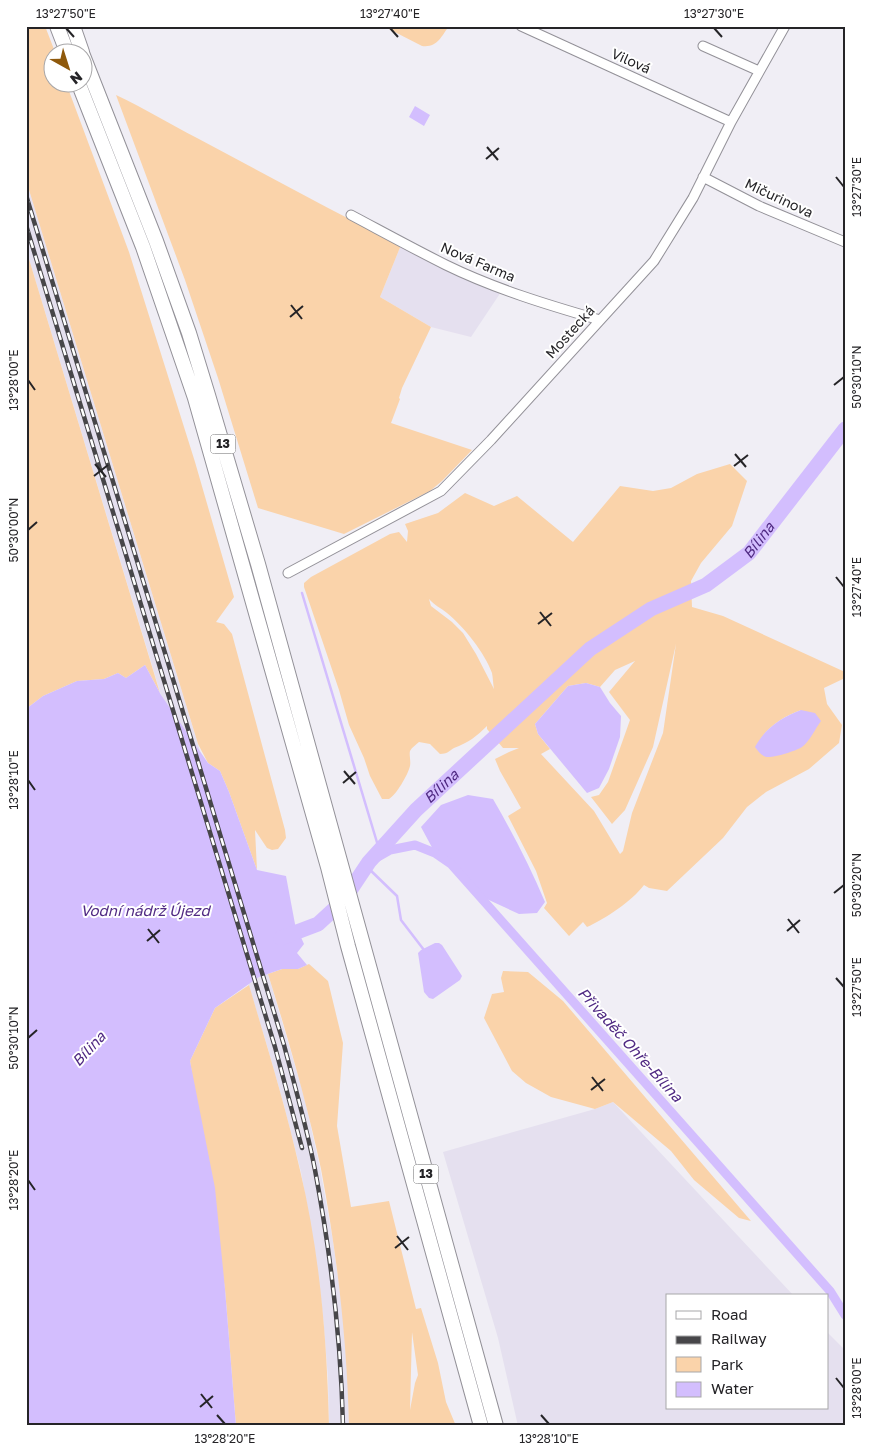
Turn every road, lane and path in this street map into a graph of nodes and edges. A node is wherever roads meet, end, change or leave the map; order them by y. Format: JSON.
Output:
{"nodes":[{"id":1,"x":57,"y":26,"type":"edge"},
{"id":2,"x":73,"y":26,"type":"edge"},
{"id":3,"x":521,"y":26,"type":"edge"},
{"id":4,"x":784,"y":26,"type":"edge"},
{"id":5,"x":63,"y":42,"type":"edge"},
{"id":6,"x":78,"y":42,"type":"edge"},
{"id":7,"x":703,"y":46,"type":"dead end"},
{"id":8,"x":759,"y":71,"type":"junction"},
{"id":9,"x":92,"y":78,"type":"edge"},
{"id":10,"x":82,"y":92,"type":"edge"},
{"id":11,"x":731,"y":122,"type":"junction"},
{"id":12,"x":703,"y":177,"type":"junction"},
{"id":13,"x":351,"y":215,"type":"dead end"},
{"id":14,"x":845,"y":242,"type":"edge"},
{"id":15,"x":600,"y":320,"type":"junction"},
{"id":16,"x":288,"y":573,"type":"dead end"},
{"id":17,"x":481,"y":1426,"type":"edge"},
{"id":18,"x":496,"y":1426,"type":"edge"}],
"edges":[{"from":1,"to":5,"type":"highway"},
{"from":2,"to":6,"type":"highway","number":"13"},
{"from":3,"to":11,"type":"street","name":"Vilová"},
{"from":4,"to":8,"type":"street","name":"Mostecká"},
{"from":7,"to":8,"type":"street"},
{"from":8,"to":11,"type":"street","name":"Mostecká"},
{"from":9,"to":18,"type":"highway","number":"13"},
{"from":10,"to":17,"type":"highway","number":"13"},
{"from":11,"to":12,"type":"street","name":"Mostecká"},
{"from":12,"to":14,"type":"street","name":"Mičurinova"},
{"from":12,"to":15,"type":"street","name":"Mostecká"},
{"from":13,"to":15,"type":"street","name":"Nová Farma"},
{"from":15,"to":16,"type":"street","name":"Mostecká"}]}
